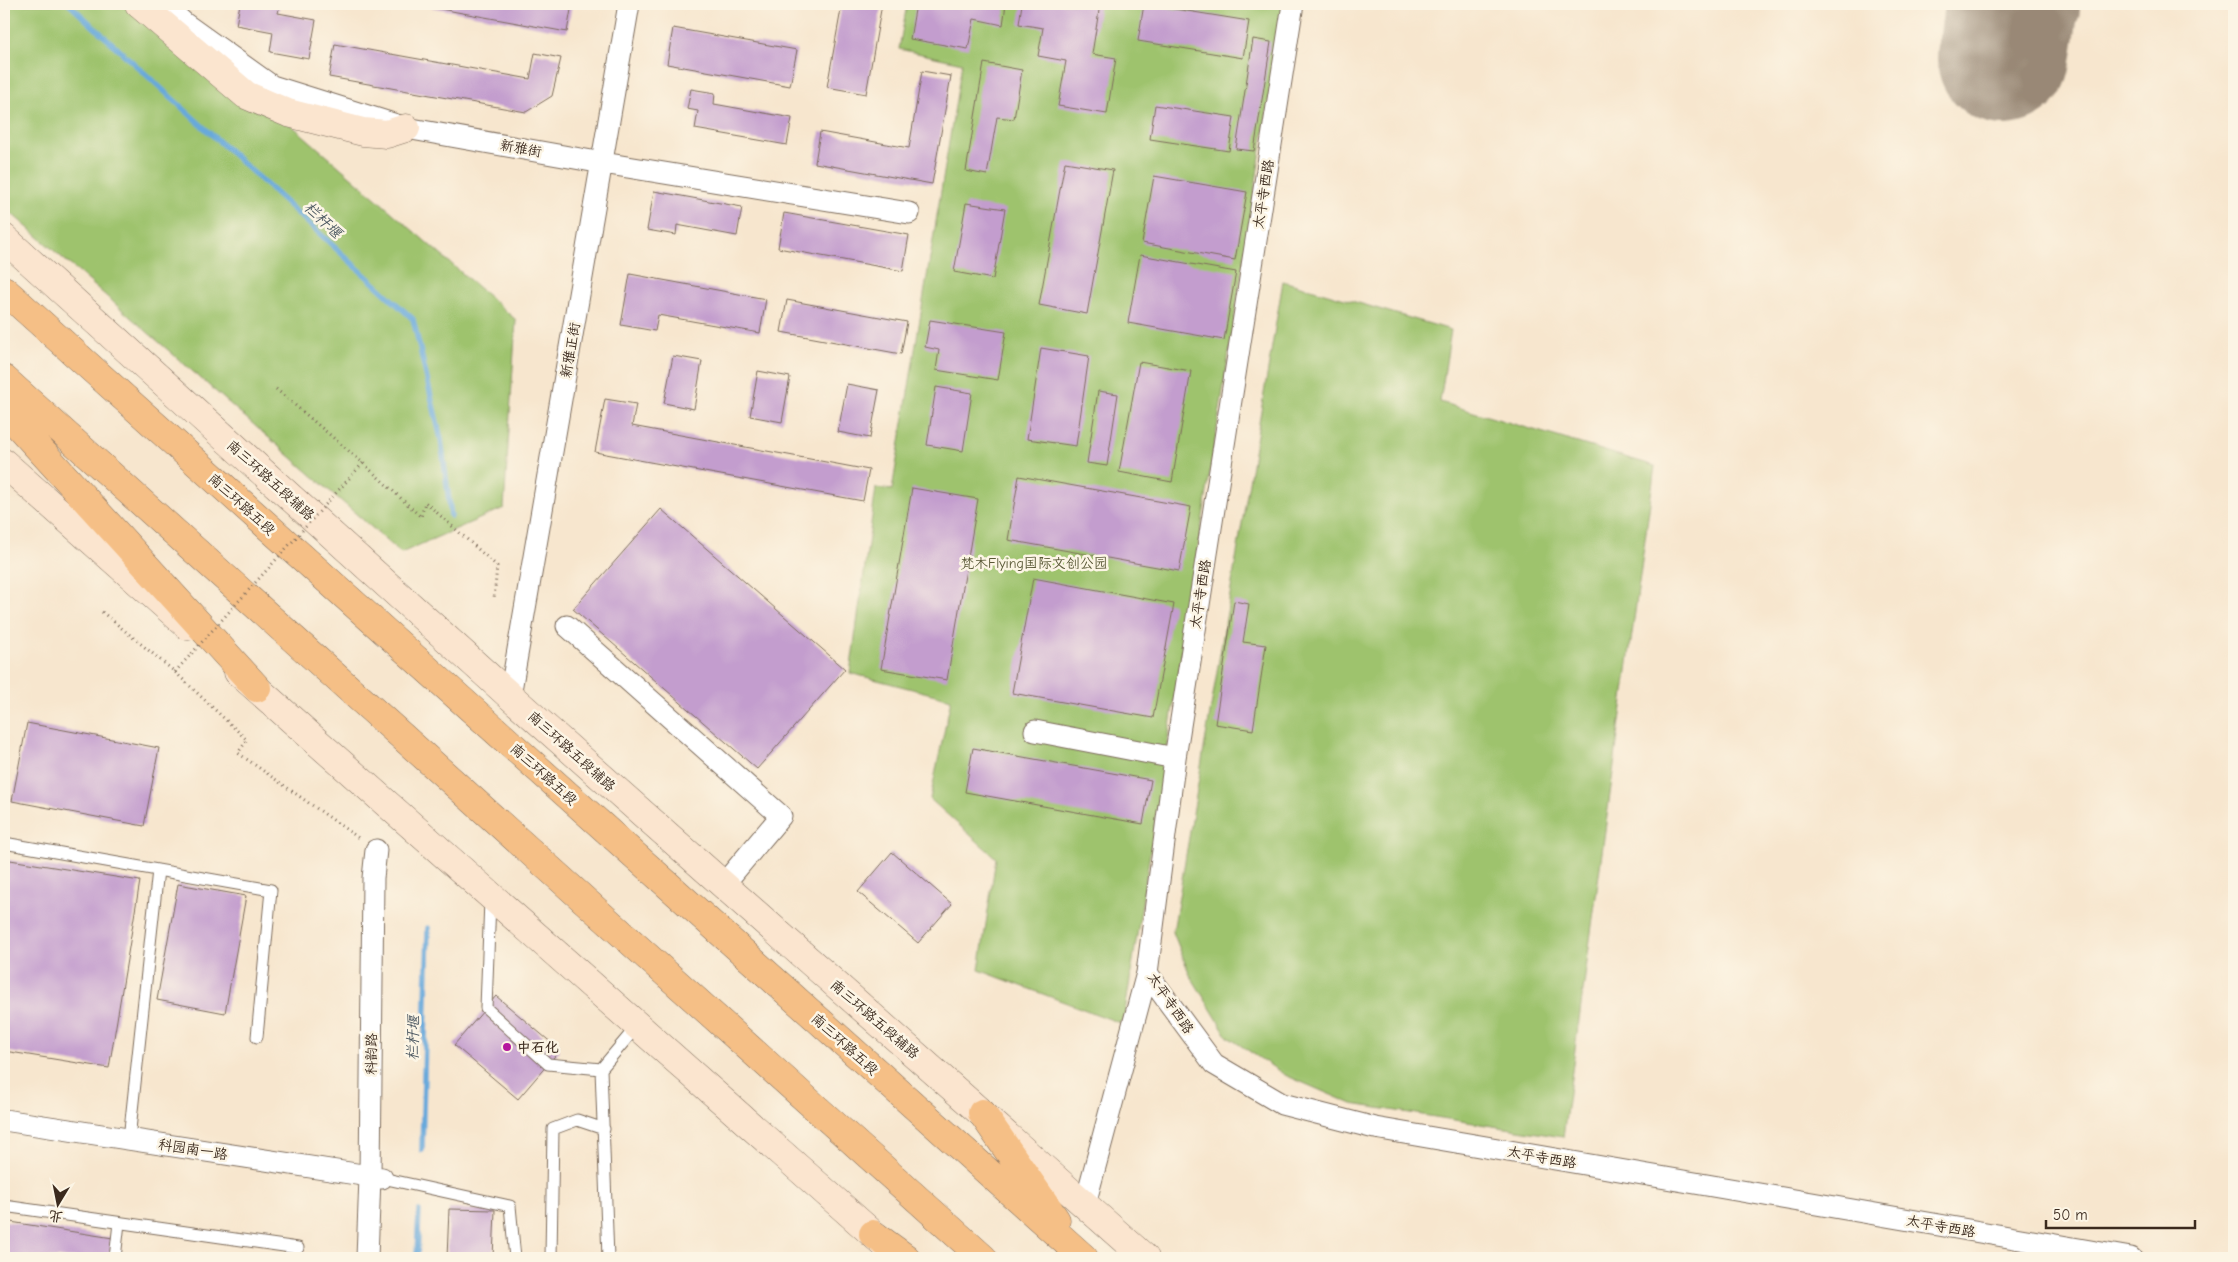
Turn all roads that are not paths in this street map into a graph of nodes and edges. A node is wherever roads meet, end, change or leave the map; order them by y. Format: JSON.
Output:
{"nodes":[{"id":1,"x":139,"y":4,"type":"edge"},
{"id":2,"x":163,"y":4,"type":"edge"},
{"id":3,"x":629,"y":4,"type":"edge"},
{"id":4,"x":1293,"y":4,"type":"edge"},
{"id":5,"x":406,"y":128,"type":"junction"},
{"id":6,"x":603,"y":163,"type":"junction"},
{"id":7,"x":909,"y":214,"type":"dead end"},
{"id":8,"x":4,"y":238,"type":"edge"},
{"id":9,"x":4,"y":290,"type":"edge"},
{"id":10,"x":4,"y":380,"type":"edge"},
{"id":11,"x":4,"y":410,"type":"edge"},
{"id":12,"x":4,"y":463,"type":"edge"},
{"id":13,"x":567,"y":626,"type":"dead end"},
{"id":14,"x":257,"y":688,"type":"junction"},
{"id":15,"x":510,"y":696,"type":"junction"},
{"id":16,"x":1035,"y":731,"type":"dead end"},
{"id":17,"x":1175,"y":758,"type":"junction"},
{"id":18,"x":4,"y":843,"type":"edge"},
{"id":19,"x":376,"y":850,"type":"road end"},
{"id":20,"x":158,"y":870,"type":"junction"},
{"id":21,"x":723,"y":885,"type":"junction"},
{"id":22,"x":490,"y":896,"type":"junction"},
{"id":23,"x":1147,"y":973,"type":"junction"},
{"id":24,"x":638,"y":1025,"type":"junction"},
{"id":25,"x":257,"y":1037,"type":"dead end"},
{"id":26,"x":601,"y":1070,"type":"junction"},
{"id":27,"x":982,"y":1113,"type":"junction"},
{"id":28,"x":4,"y":1120,"type":"edge"},
{"id":29,"x":604,"y":1129,"type":"junction"},
{"id":30,"x":129,"y":1139,"type":"junction"},
{"id":31,"x":376,"y":1178,"type":"junction"},
{"id":32,"x":1085,"y":1204,"type":"junction"},
{"id":33,"x":4,"y":1206,"type":"edge"},
{"id":34,"x":119,"y":1223,"type":"junction"},
{"id":35,"x":873,"y":1234,"type":"junction"},
{"id":36,"x":298,"y":1248,"type":"dead end"},
{"id":37,"x":1083,"y":1257,"type":"edge"},
{"id":38,"x":115,"y":1258,"type":"edge"},
{"id":39,"x":367,"y":1258,"type":"edge"},
{"id":40,"x":515,"y":1258,"type":"edge"},
{"id":41,"x":552,"y":1258,"type":"edge"},
{"id":42,"x":608,"y":1258,"type":"edge"},
{"id":43,"x":900,"y":1258,"type":"edge"},
{"id":44,"x":906,"y":1258,"type":"edge"},
{"id":45,"x":983,"y":1258,"type":"edge"},
{"id":46,"x":1145,"y":1258,"type":"edge"},
{"id":47,"x":2131,"y":1258,"type":"edge"}],
"edges":[{"from":1,"to":5,"type":"main road"},
{"from":2,"to":5,"type":"street","name":"新雅街"},
{"from":3,"to":6,"type":"street","name":"新雅正街"},
{"from":4,"to":17,"type":"street","name":"太平寺西路"},
{"from":5,"to":6,"type":"street","name":"新雅街"},
{"from":6,"to":7,"type":"street","name":"新雅街"},
{"from":6,"to":15,"type":"street","name":"新雅正街"},
{"from":8,"to":15,"type":"main road","name":"南三环路五段辅路"},
{"from":9,"to":37,"type":"highway","name":"南三环路五段"},
{"from":10,"to":45,"type":"highway"},
{"from":11,"to":14,"type":"highway"},
{"from":12,"to":14,"type":"main road"},
{"from":13,"to":21,"type":"street"},
{"from":14,"to":22,"type":"main road"},
{"from":15,"to":21,"type":"main road","name":"南三环路五段辅路"},
{"from":16,"to":17,"type":"street"},
{"from":17,"to":23,"type":"street","name":"太平寺西路"},
{"from":18,"to":20,"type":"lane"},
{"from":19,"to":31,"type":"street","name":"科韵路"},
{"from":20,"to":25,"type":"lane"},
{"from":20,"to":30,"type":"lane"},
{"from":21,"to":27,"type":"main road","name":"南三环路五段辅路"},
{"from":22,"to":24,"type":"main road"},
{"from":22,"to":26,"type":"lane"},
{"from":23,"to":32,"type":"street"},
{"from":23,"to":47,"type":"street","name":"太平寺西路"},
{"from":24,"to":26,"type":"lane"},
{"from":24,"to":35,"type":"main road"},
{"from":26,"to":29,"type":"lane"},
{"from":27,"to":32,"type":"main road","name":"南三环路五段辅路"},
{"from":27,"to":37,"type":"highway"},
{"from":28,"to":30,"type":"street","name":"科园南一路"},
{"from":29,"to":41,"type":"lane"},
{"from":29,"to":42,"type":"lane"},
{"from":30,"to":31,"type":"street","name":"科园南一路"},
{"from":31,"to":39,"type":"street","name":"科韵路"},
{"from":31,"to":40,"type":"lane"},
{"from":32,"to":46,"type":"main road","name":"南三环路五段辅路"},
{"from":33,"to":34,"type":"lane"},
{"from":34,"to":36,"type":"lane"},
{"from":34,"to":38,"type":"lane"},
{"from":35,"to":43,"type":"main road"},
{"from":35,"to":44,"type":"highway"}]}
